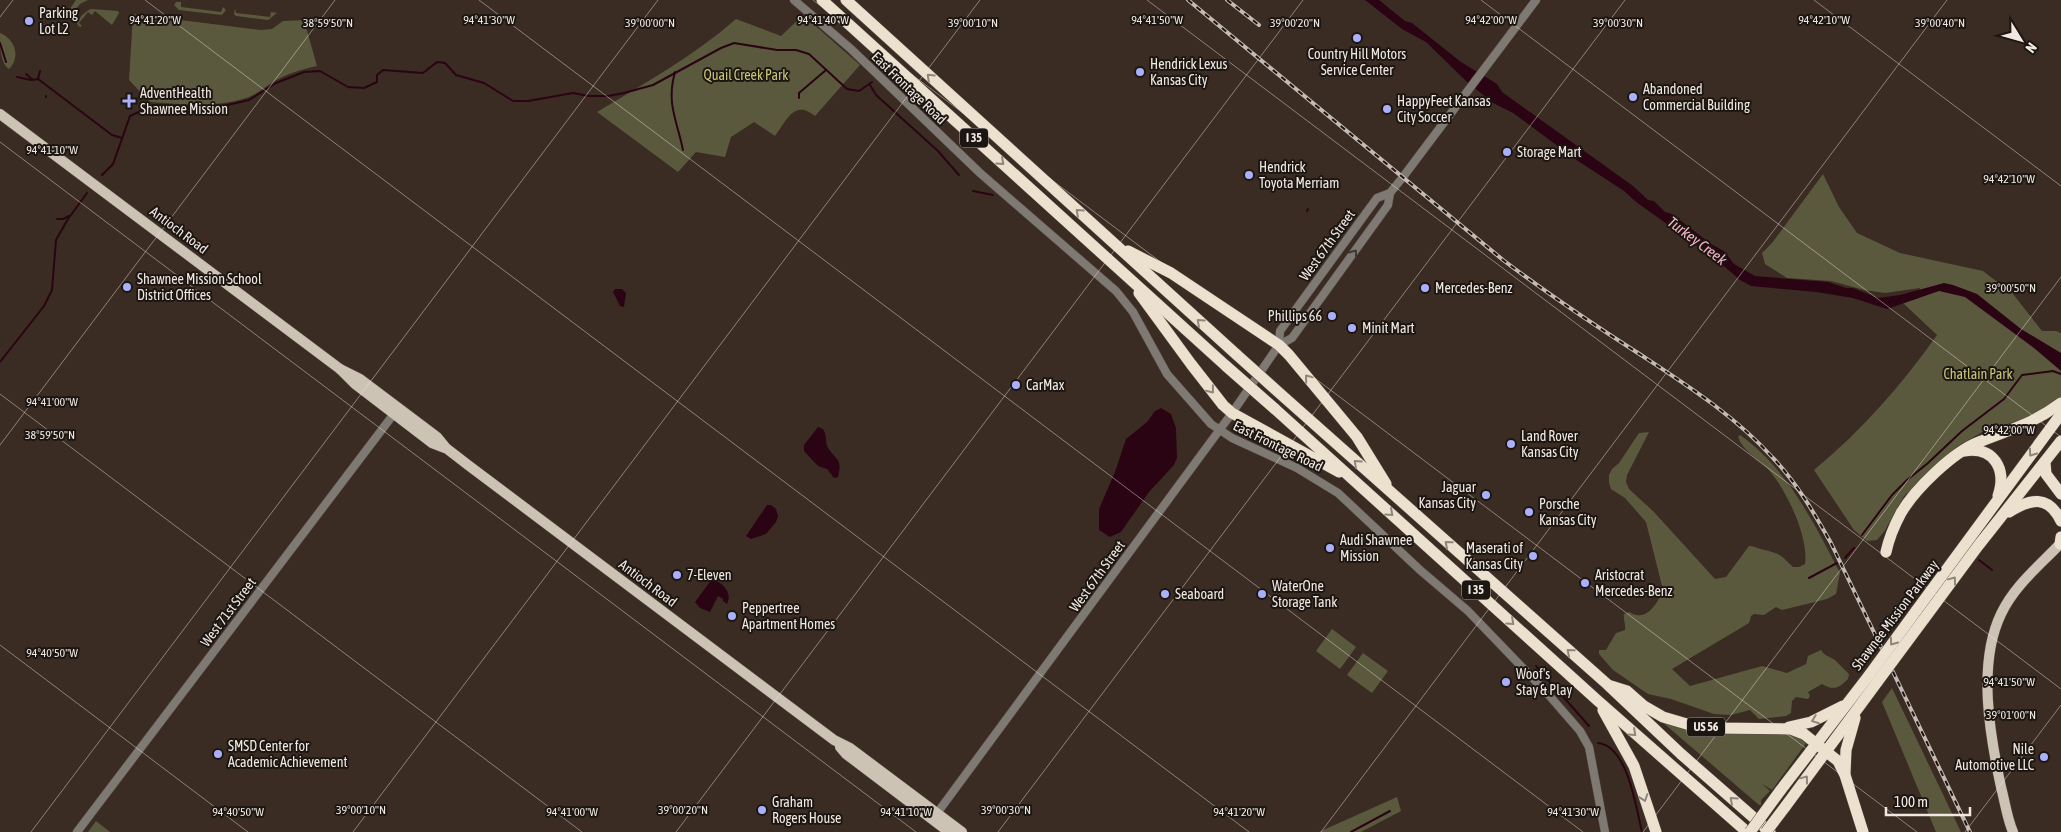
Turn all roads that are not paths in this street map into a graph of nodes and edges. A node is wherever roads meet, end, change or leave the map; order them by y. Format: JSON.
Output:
{"nodes":[{"id":1,"x":794,"y":0,"type":"edge"},
{"id":2,"x":822,"y":0,"type":"edge"},
{"id":3,"x":846,"y":0,"type":"edge"},
{"id":4,"x":1536,"y":0,"type":"edge"},
{"id":5,"x":0,"y":114,"type":"edge"},
{"id":6,"x":1390,"y":192,"type":"junction"},
{"id":7,"x":1115,"y":245,"type":"junction"},
{"id":8,"x":1126,"y":276,"type":"junction"},
{"id":9,"x":1314,"y":284,"type":"junction"},
{"id":10,"x":1325,"y":292,"type":"junction"},
{"id":11,"x":1279,"y":345,"type":"junction"},
{"id":12,"x":2061,"y":403,"type":"edge"},
{"id":13,"x":396,"y":411,"type":"junction"},
{"id":14,"x":1232,"y":413,"type":"junction"},
{"id":15,"x":2061,"y":414,"type":"edge"},
{"id":16,"x":1220,"y":430,"type":"junction"},
{"id":17,"x":2061,"y":441,"type":"edge"},
{"id":18,"x":1961,"y":452,"type":"junction"},
{"id":19,"x":2045,"y":463,"type":"junction"},
{"id":20,"x":1354,"y":481,"type":"junction"},
{"id":21,"x":2061,"y":494,"type":"edge"},
{"id":22,"x":1393,"y":496,"type":"junction"},
{"id":23,"x":1989,"y":513,"type":"junction"},
{"id":24,"x":2002,"y":515,"type":"junction"},
{"id":25,"x":2061,"y":521,"type":"edge"},
{"id":26,"x":2061,"y":541,"type":"edge"},
{"id":27,"x":1886,"y":552,"type":"dead end"},
{"id":28,"x":1920,"y":615,"type":"junction"},
{"id":29,"x":1606,"y":684,"type":"junction"},
{"id":30,"x":1597,"y":700,"type":"junction"},
{"id":31,"x":1852,"y":707,"type":"junction"},
{"id":32,"x":1780,"y":729,"type":"junction"},
{"id":33,"x":1817,"y":744,"type":"junction"},
{"id":34,"x":1826,"y":751,"type":"junction"},
{"id":35,"x":1846,"y":775,"type":"junction"},
{"id":36,"x":935,"y":816,"type":"junction"},
{"id":37,"x":77,"y":832,"type":"edge"},
{"id":38,"x":949,"y":832,"type":"edge"},
{"id":39,"x":962,"y":832,"type":"edge"},
{"id":40,"x":1605,"y":832,"type":"edge"},
{"id":41,"x":1656,"y":832,"type":"edge"},
{"id":42,"x":1749,"y":832,"type":"edge"},
{"id":43,"x":1768,"y":832,"type":"edge"},
{"id":44,"x":1863,"y":832,"type":"edge"},
{"id":45,"x":2013,"y":832,"type":"edge"}],
"edges":[{"from":1,"to":16,"type":"street","name":"East Frontage Road"},
{"from":2,"to":8,"type":"highway","number":"I 35","one_way":true},
{"from":7,"to":3,"type":"highway","number":"I 35","one_way":true},
{"from":4,"to":6,"type":"street","name":"West 67th Street"},
{"from":5,"to":13,"type":"main road","name":"Antioch Road"},
{"from":6,"to":9,"type":"street","name":"West 67th Street"},
{"from":10,"to":6,"type":"street","name":"West 67th Street","one_way":true},
{"from":7,"to":11,"type":"highway"},
{"from":22,"to":7,"type":"highway","number":"I 35","one_way":true,"bridge":true},
{"from":8,"to":14,"type":"highway","one_way":true},
{"from":8,"to":20,"type":"highway","number":"I 35","bridge":true},
{"from":9,"to":10,"type":"street"},
{"from":9,"to":11,"type":"street","name":"West 67th Street"},
{"from":10,"to":11,"type":"street","name":"West 67th Street"},
{"from":11,"to":14,"type":"street","name":"West 67th Street"},
{"from":22,"to":11,"type":"highway","one_way":true},
{"from":12,"to":18,"type":"highway"},
{"from":13,"to":36,"type":"main road","name":"Antioch Road"},
{"from":13,"to":37,"type":"street","name":"West 71st Street"},
{"from":14,"to":16,"type":"street","name":"West 67th Street"},
{"from":14,"to":20,"type":"highway"},
{"from":15,"to":23,"type":"highway","name":"Shawnee Mission Parkway","one_way":true},
{"from":16,"to":36,"type":"street","name":"West 67th Street"},
{"from":16,"to":40,"type":"street","name":"East Frontage Road"},
{"from":17,"to":19,"type":"highway","name":"Shawnee Mission Parkway"},
{"from":18,"to":23,"type":"highway"},
{"from":18,"to":27,"type":"highway"},
{"from":19,"to":21,"type":"highway"},
{"from":19,"to":24,"type":"highway","name":"Shawnee Mission Parkway"},
{"from":20,"to":30,"type":"highway","number":"I 35","one_way":true},
{"from":29,"to":22,"type":"highway","number":"I 35","one_way":true},
{"from":23,"to":28,"type":"highway","name":"Shawnee Mission Parkway"},
{"from":24,"to":25,"type":"highway"},
{"from":28,"to":24,"type":"highway","name":"Shawnee Mission Parkway","one_way":true},
{"from":26,"to":45,"type":"main road"},
{"from":28,"to":31,"type":"highway","name":"Shawnee Mission Parkway","bridge":true},
{"from":29,"to":32,"type":"highway","number":"US 56"},
{"from":43,"to":29,"type":"highway","number":"I 35","one_way":true},
{"from":30,"to":41,"type":"highway","one_way":true},
{"from":30,"to":42,"type":"highway","number":"I 35","one_way":true},
{"from":31,"to":32,"type":"highway","one_way":true},
{"from":31,"to":33,"type":"highway","name":"Shawnee Mission Parkway"},
{"from":31,"to":34,"type":"highway","name":"Shawnee Mission Parkway"},
{"from":31,"to":35,"type":"highway"},
{"from":32,"to":33,"type":"highway","number":"US 56"},
{"from":33,"to":34,"type":"highway","number":"US 56"},
{"from":33,"to":42,"type":"highway","name":"Shawnee Mission Parkway","bridge":true},
{"from":34,"to":35,"type":"highway"},
{"from":43,"to":34,"type":"highway","name":"Shawnee Mission Parkway","one_way":true,"bridge":true},
{"from":35,"to":44,"type":"highway"},
{"from":36,"to":38,"type":"main road","name":"Antioch Road"},
{"from":36,"to":39,"type":"main road","name":"Antioch Road"}]}
